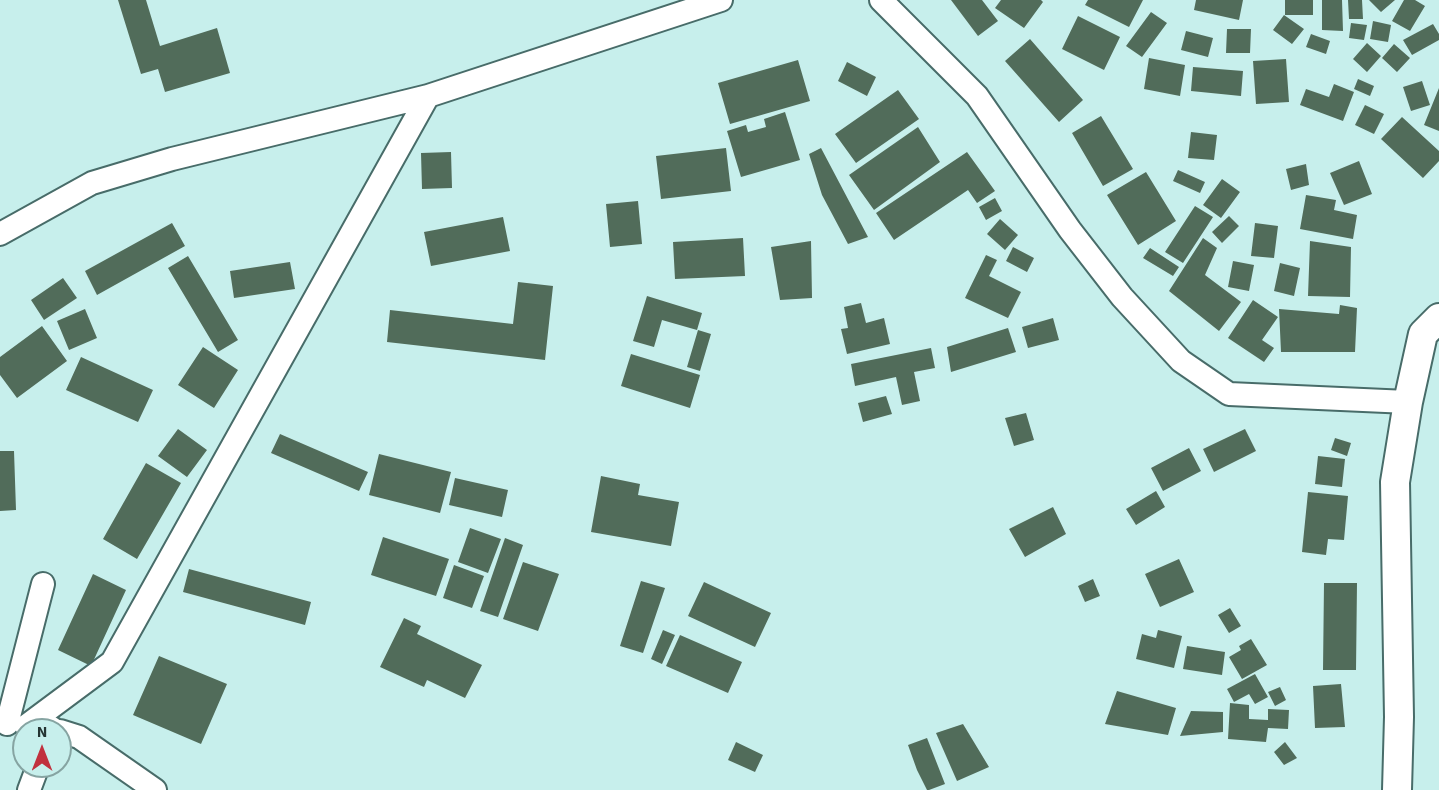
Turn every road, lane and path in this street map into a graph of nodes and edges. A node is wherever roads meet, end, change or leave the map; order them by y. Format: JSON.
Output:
{"nodes":[{"id":1,"x":722,"y":0,"type":"edge"},
{"id":2,"x":881,"y":0,"type":"edge"},
{"id":3,"x":428,"y":96,"type":"junction"},
{"id":4,"x":0,"y":234,"type":"edge"},
{"id":5,"x":1439,"y":318,"type":"edge"},
{"id":6,"x":1408,"y":402,"type":"junction"},
{"id":7,"x":43,"y":584,"type":"dead end"},
{"id":8,"x":11,"y":725,"type":"edge"},
{"id":9,"x":72,"y":735,"type":"edge"},
{"id":10,"x":154,"y":790,"type":"edge"},
{"id":11,"x":1397,"y":790,"type":"edge"}],
"edges":[{"from":1,"to":3,"type":"street"},
{"from":2,"to":6,"type":"street"},
{"from":3,"to":4,"type":"street"},
{"from":3,"to":8,"type":"street"},
{"from":5,"to":6,"type":"street"},
{"from":6,"to":11,"type":"street"},
{"from":7,"to":8,"type":"street"},
{"from":9,"to":10,"type":"street"}]}
